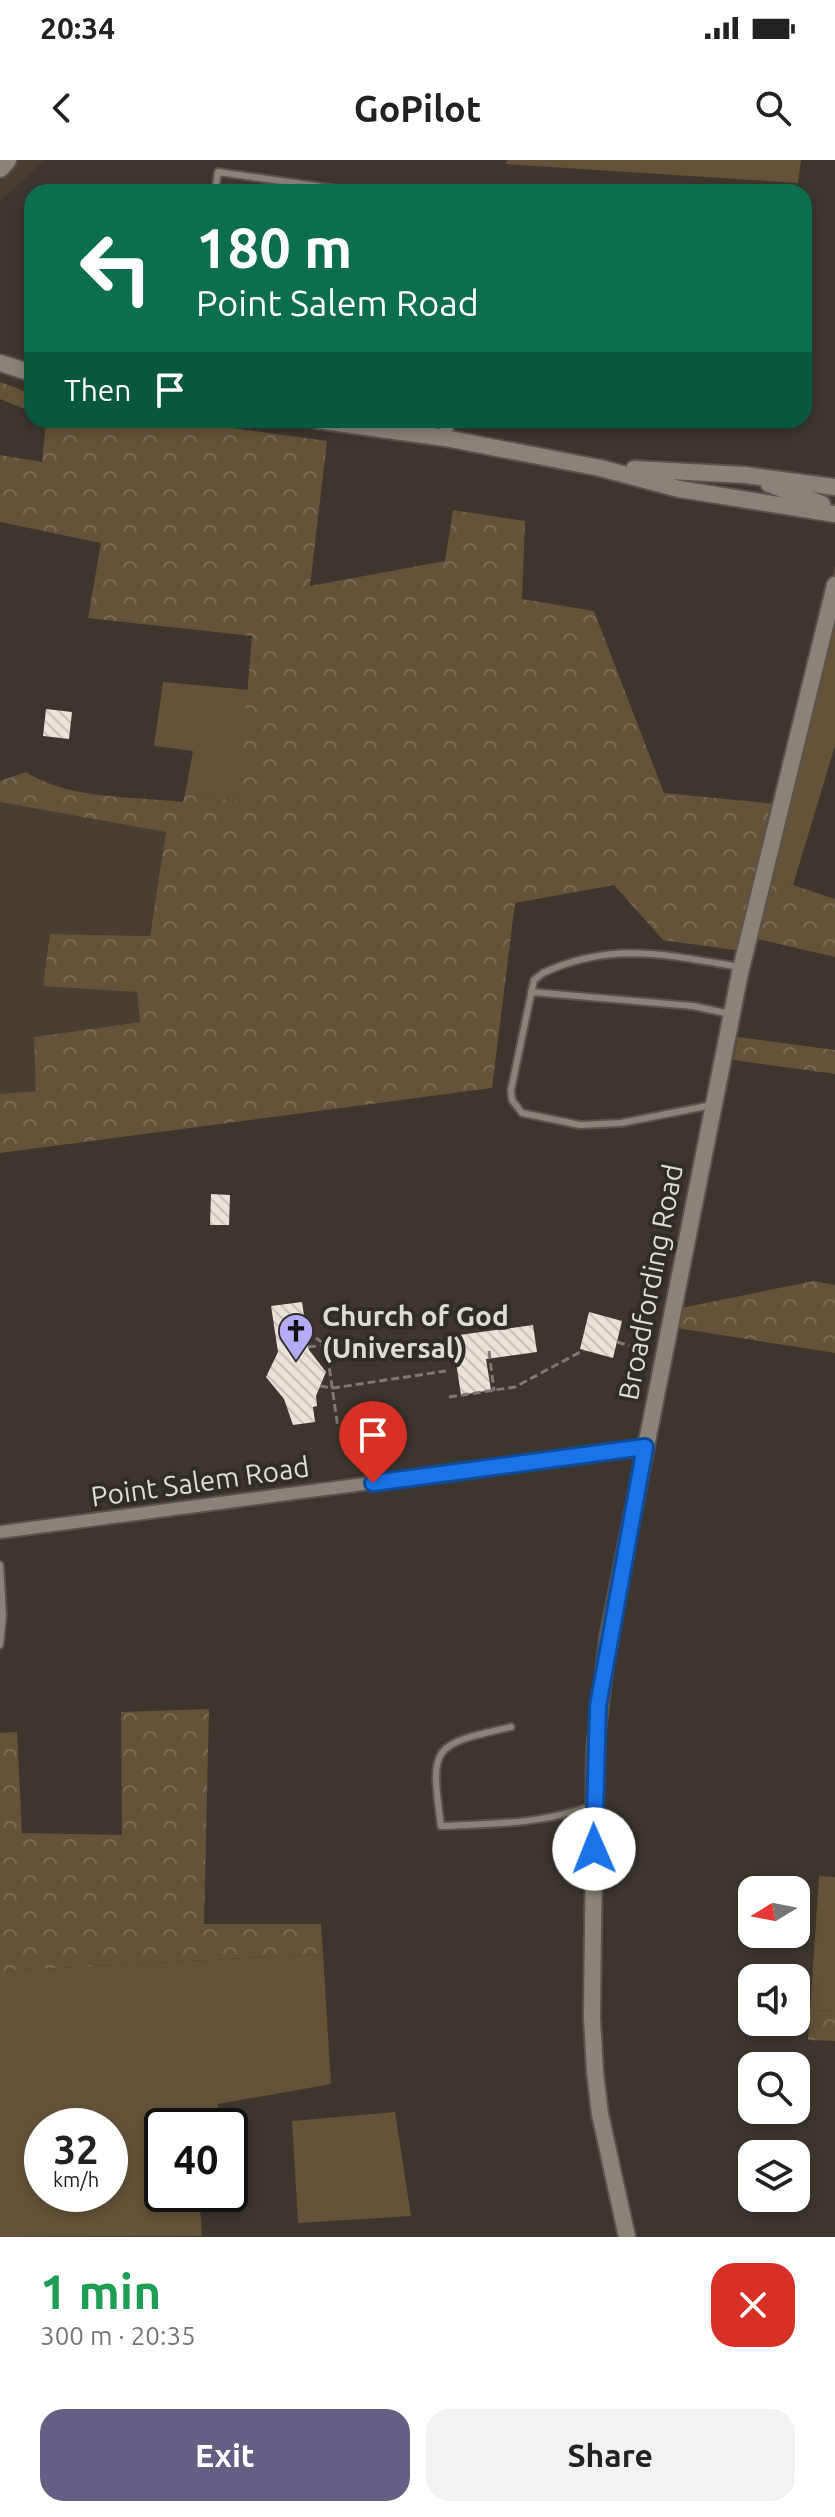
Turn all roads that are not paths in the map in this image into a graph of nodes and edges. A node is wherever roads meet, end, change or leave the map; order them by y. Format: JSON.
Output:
{"nodes":[{"id":1,"x":7,"y":160,"type":"edge"},
{"id":2,"x":0,"y":168,"type":"edge"},
{"id":3,"x":216,"y":184,"type":"edge"},
{"id":4,"x":302,"y":184,"type":"edge"},
{"id":5,"x":0,"y":363,"type":"edge"},
{"id":6,"x":24,"y":370,"type":"edge"},
{"id":7,"x":373,"y":428,"type":"edge"},
{"id":8,"x":447,"y":428,"type":"edge"},
{"id":9,"x":445,"y":438,"type":"junction"},
{"id":10,"x":600,"y":468,"type":"junction"},
{"id":11,"x":745,"y":475,"type":"junction"},
{"id":12,"x":835,"y":487,"type":"edge"},
{"id":13,"x":835,"y":512,"type":"edge"},
{"id":14,"x":835,"y":585,"type":"edge"},
{"id":15,"x":741,"y":967,"type":"junction"},
{"id":16,"x":531,"y":992,"type":"junction"},
{"id":17,"x":731,"y":1014,"type":"junction"},
{"id":18,"x":712,"y":1105,"type":"junction"},
{"id":19,"x":645,"y":1447,"type":"junction"},
{"id":20,"x":0,"y":1532,"type":"edge"},
{"id":21,"x":0,"y":1565,"type":"edge"},
{"id":22,"x":0,"y":1645,"type":"edge"},
{"id":23,"x":511,"y":1727,"type":"dead end"},
{"id":24,"x":594,"y":1805,"type":"junction"},
{"id":25,"x":627,"y":2237,"type":"edge"}],
"edges":[{"from":1,"to":2,"type":"main road"},
{"from":3,"to":4,"type":"lane"},
{"from":5,"to":6,"type":"street"},
{"from":7,"to":9,"type":"street"},
{"from":8,"to":9,"type":"street"},
{"from":9,"to":10,"type":"street"},
{"from":10,"to":11,"type":"street"},
{"from":10,"to":13,"type":"street"},
{"from":11,"to":12,"type":"street"},
{"from":11,"to":13,"type":"street"},
{"from":14,"to":15,"type":"street","name":"Broadfording Road"},
{"from":15,"to":16,"type":"lane"},
{"from":15,"to":17,"type":"street","name":"Broadfording Road"},
{"from":16,"to":17,"type":"lane"},
{"from":16,"to":18,"type":"lane"},
{"from":17,"to":18,"type":"street","name":"Broadfording Road"},
{"from":18,"to":19,"type":"street","name":"Broadfording Road"},
{"from":19,"to":20,"type":"street","name":"Point Salem Road"},
{"from":19,"to":24,"type":"street","name":"Broadfording Road"},
{"from":21,"to":22,"type":"lane"},
{"from":23,"to":24,"type":"lane"},
{"from":24,"to":25,"type":"street","name":"Broadfording Road"}]}
